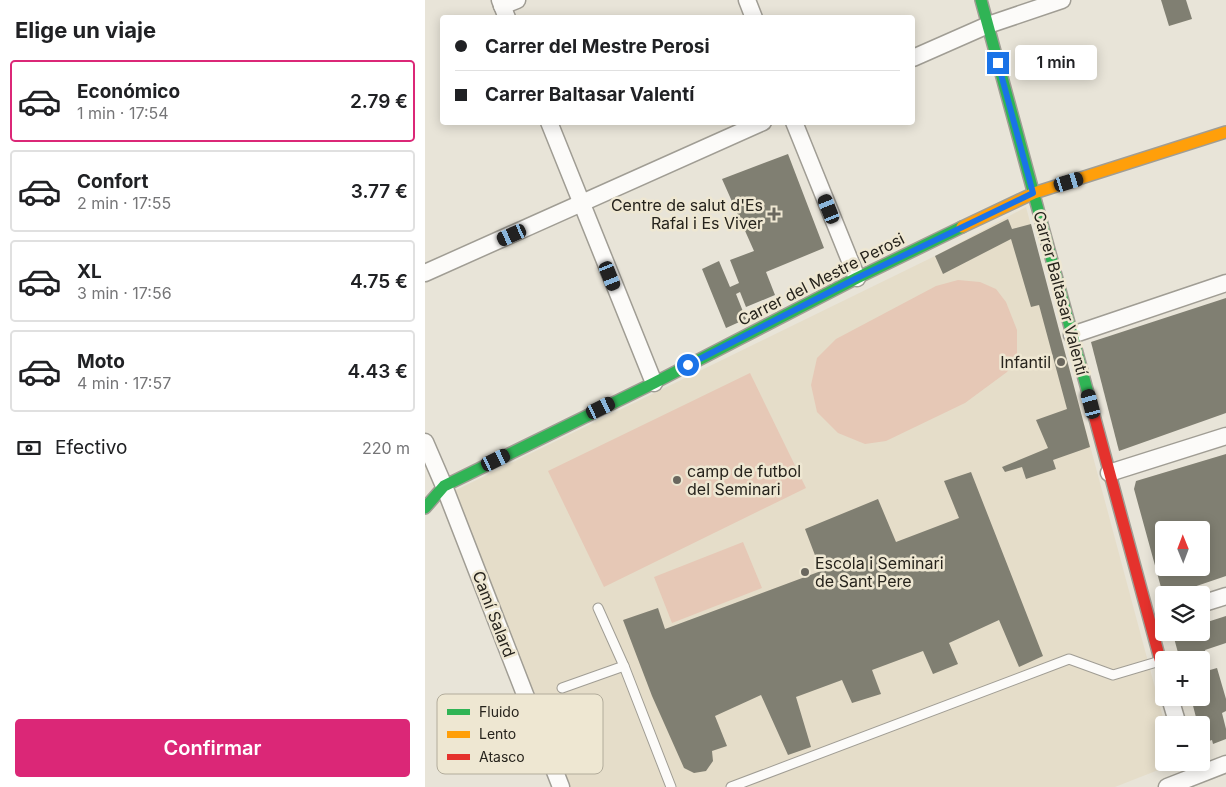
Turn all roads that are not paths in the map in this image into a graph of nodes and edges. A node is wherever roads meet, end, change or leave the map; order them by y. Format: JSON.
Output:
{"nodes":[{"id":1,"x":747,"y":0,"type":"edge"},
{"id":2,"x":981,"y":0,"type":"edge"},
{"id":3,"x":1062,"y":0,"type":"edge"},
{"id":4,"x":753,"y":15,"type":"edge"},
{"id":5,"x":988,"y":26,"type":"junction"},
{"id":6,"x":915,"y":57,"type":"edge"},
{"id":7,"x":550,"y":125,"type":"edge"},
{"id":8,"x":756,"y":125,"type":"edge"},
{"id":9,"x":795,"y":125,"type":"edge"},
{"id":10,"x":1226,"y":132,"type":"edge"},
{"id":11,"x":1033,"y":193,"type":"junction"},
{"id":12,"x":581,"y":204,"type":"junction"},
{"id":13,"x":425,"y":273,"type":"edge"},
{"id":14,"x":857,"y":278,"type":"junction"},
{"id":15,"x":1226,"y":283,"type":"edge"},
{"id":16,"x":1072,"y":335,"type":"junction"},
{"id":17,"x":654,"y":382,"type":"junction"},
{"id":18,"x":1226,"y":436,"type":"edge"},
{"id":19,"x":425,"y":442,"type":"edge"},
{"id":20,"x":430,"y":460,"type":"edge"},
{"id":21,"x":1109,"y":473,"type":"junction"},
{"id":22,"x":444,"y":486,"type":"junction"},
{"id":23,"x":425,"y":508,"type":"edge"},
{"id":24,"x":1226,"y":596,"type":"edge"},
{"id":25,"x":1210,"y":601,"type":"edge"},
{"id":26,"x":597,"y":608,"type":"dead end"},
{"id":27,"x":1155,"y":613,"type":"edge"},
{"id":28,"x":1155,"y":662,"type":"edge"},
{"id":29,"x":624,"y":666,"type":"junction"},
{"id":30,"x":562,"y":688,"type":"dead end"},
{"id":31,"x":525,"y":694,"type":"edge"},
{"id":32,"x":1226,"y":764,"type":"edge"},
{"id":33,"x":556,"y":774,"type":"edge"},
{"id":34,"x":1192,"y":776,"type":"edge"},
{"id":35,"x":561,"y":787,"type":"edge"},
{"id":36,"x":671,"y":787,"type":"edge"},
{"id":37,"x":731,"y":787,"type":"edge"},
{"id":38,"x":1167,"y":787,"type":"edge"}],
"edges":[{"from":1,"to":4,"type":"street"},
{"from":2,"to":5,"type":"street","name":"Carrer Baltasar Valentí"},
{"from":3,"to":5,"type":"street"},
{"from":5,"to":6,"type":"street"},
{"from":5,"to":11,"type":"street","name":"Carrer Baltasar Valentí"},
{"from":7,"to":12,"type":"street"},
{"from":8,"to":12,"type":"street"},
{"from":9,"to":14,"type":"street"},
{"from":10,"to":11,"type":"street","name":"Carrer del Mestre Perosi"},
{"from":11,"to":14,"type":"street","name":"Carrer del Mestre Perosi"},
{"from":11,"to":16,"type":"street","name":"Carrer Baltasar Valentí"},
{"from":12,"to":13,"type":"street"},
{"from":12,"to":17,"type":"street"},
{"from":14,"to":17,"type":"street","name":"Carrer del Mestre Perosi"},
{"from":15,"to":16,"type":"street"},
{"from":16,"to":21,"type":"street","name":"Carrer Baltasar Valentí"},
{"from":17,"to":22,"type":"street","name":"Carrer del Mestre Perosi"},
{"from":18,"to":21,"type":"street"},
{"from":19,"to":20,"type":"street","name":"Camí Salard"},
{"from":20,"to":22,"type":"street","name":"Camí Salard"},
{"from":21,"to":27,"type":"street","name":"Carrer Baltasar Valentí"},
{"from":22,"to":23,"type":"street"},
{"from":22,"to":31,"type":"street","name":"Camí Salard"},
{"from":24,"to":25,"type":"street"},
{"from":26,"to":29,"type":"lane"},
{"from":28,"to":37,"type":"lane"},
{"from":29,"to":30,"type":"lane"},
{"from":29,"to":36,"type":"lane"},
{"from":32,"to":34,"type":"street"},
{"from":33,"to":35,"type":"street","name":"Camí Salard"},
{"from":34,"to":38,"type":"street"}]}
